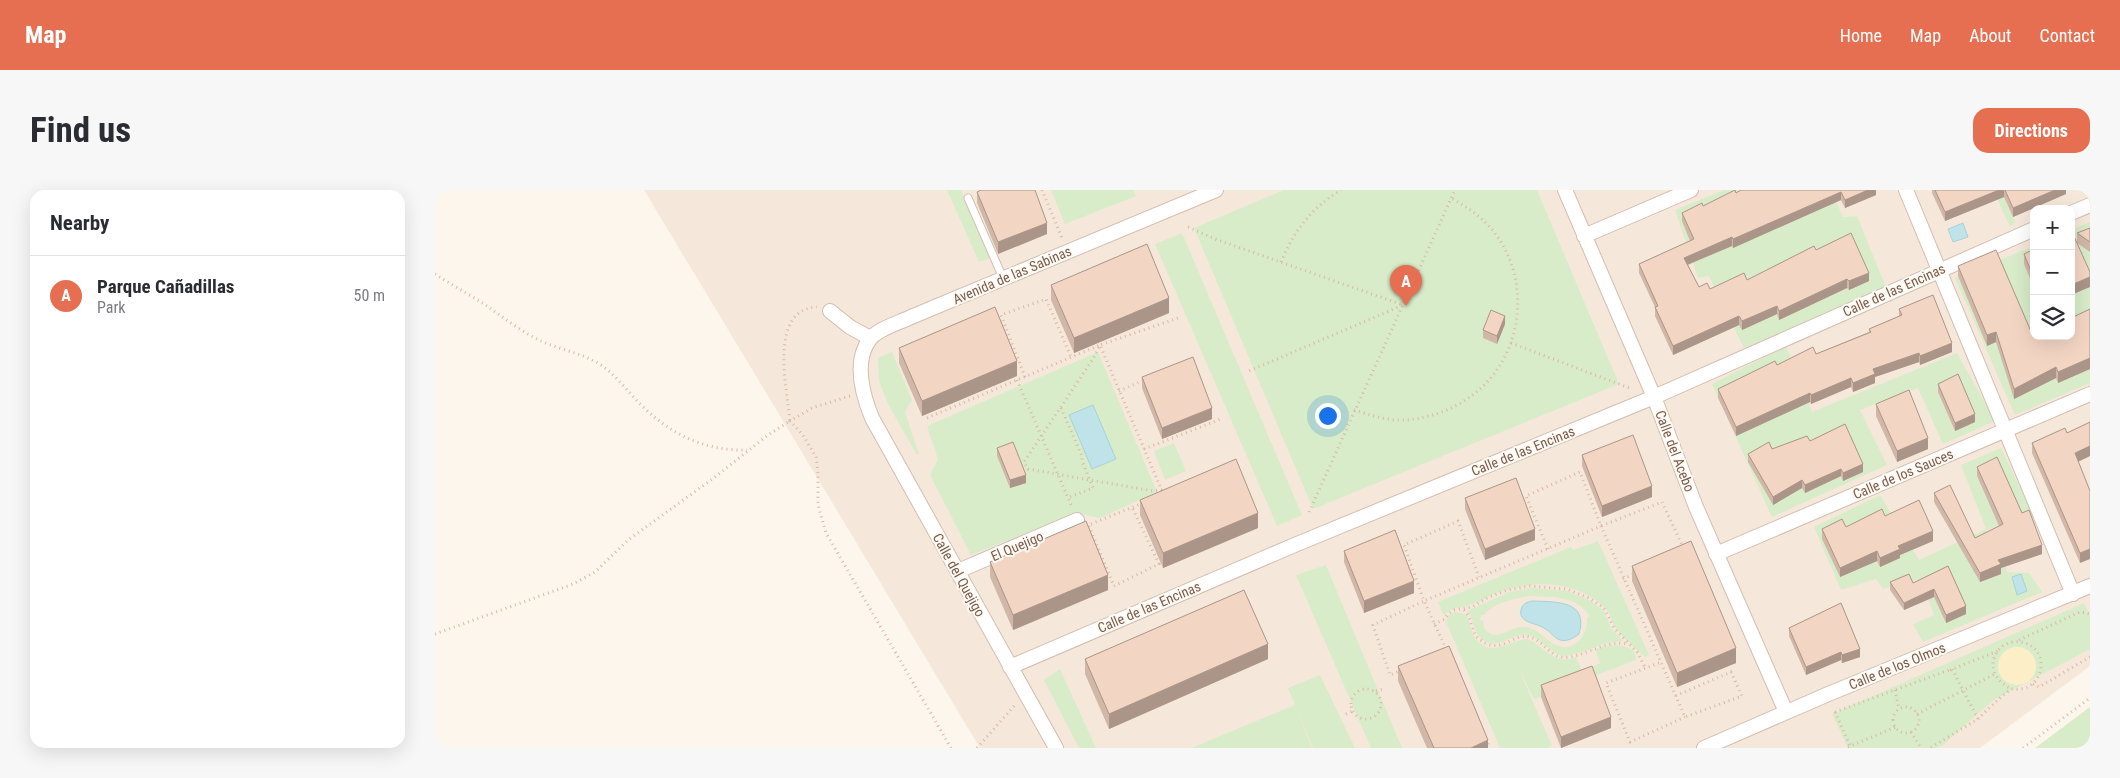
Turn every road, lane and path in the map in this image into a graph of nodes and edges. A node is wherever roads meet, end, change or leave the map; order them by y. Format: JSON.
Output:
{"nodes":[{"id":1,"x":1042,"y":190,"type":"edge"},
{"id":2,"x":1216,"y":190,"type":"edge"},
{"id":3,"x":1341,"y":190,"type":"edge"},
{"id":4,"x":1455,"y":190,"type":"edge"},
{"id":5,"x":1565,"y":190,"type":"edge"},
{"id":6,"x":1691,"y":190,"type":"edge"},
{"id":7,"x":1906,"y":190,"type":"edge"},
{"id":8,"x":968,"y":198,"type":"dead end"},
{"id":9,"x":1451,"y":198,"type":"junction"},
{"id":10,"x":2090,"y":205,"type":"edge"},
{"id":11,"x":2075,"y":211,"type":"edge"},
{"id":12,"x":1188,"y":228,"type":"dead end"},
{"id":13,"x":2030,"y":231,"type":"edge"},
{"id":14,"x":1584,"y":236,"type":"junction"},
{"id":15,"x":1067,"y":252,"type":"junction"},
{"id":16,"x":1281,"y":262,"type":"junction"},
{"id":17,"x":1938,"y":270,"type":"junction"},
{"id":18,"x":435,"y":274,"type":"edge"},
{"id":19,"x":1003,"y":278,"type":"junction"},
{"id":20,"x":1403,"y":305,"type":"junction"},
{"id":21,"x":830,"y":311,"type":"joint"},
{"id":22,"x":1178,"y":318,"type":"dead end"},
{"id":23,"x":871,"y":338,"type":"junction"},
{"id":24,"x":1511,"y":343,"type":"junction"},
{"id":25,"x":1100,"y":345,"type":"junction"},
{"id":26,"x":1071,"y":357,"type":"junction"},
{"id":27,"x":1249,"y":371,"type":"dead end"},
{"id":28,"x":1153,"y":376,"type":"edge"},
{"id":29,"x":1025,"y":377,"type":"junction"},
{"id":30,"x":1017,"y":380,"type":"junction"},
{"id":31,"x":1119,"y":391,"type":"junction"},
{"id":32,"x":2090,"y":394,"type":"edge"},
{"id":33,"x":863,"y":396,"type":"junction"},
{"id":34,"x":1654,"y":397,"type":"junction"},
{"id":35,"x":1061,"y":408,"type":"junction"},
{"id":36,"x":1354,"y":410,"type":"junction"},
{"id":37,"x":927,"y":418,"type":"dead end"},
{"id":38,"x":1221,"y":419,"type":"dead end"},
{"id":39,"x":790,"y":421,"type":"junction"},
{"id":40,"x":2004,"y":431,"type":"junction"},
{"id":41,"x":1041,"y":437,"type":"junction"},
{"id":42,"x":1144,"y":449,"type":"junction"},
{"id":43,"x":748,"y":450,"type":"junction"},
{"id":44,"x":1057,"y":474,"type":"junction"},
{"id":45,"x":1091,"y":480,"type":"junction"},
{"id":46,"x":1067,"y":498,"type":"junction"},
{"id":47,"x":1148,"y":501,"type":"edge"},
{"id":48,"x":1133,"y":507,"type":"junction"},
{"id":49,"x":1309,"y":512,"type":"dead end"},
{"id":50,"x":1083,"y":523,"type":"junction"},
{"id":51,"x":1601,"y":526,"type":"junction"},
{"id":52,"x":1548,"y":549,"type":"junction"},
{"id":53,"x":1685,"y":552,"type":"edge"},
{"id":54,"x":1716,"y":554,"type":"junction"},
{"id":55,"x":958,"y":571,"type":"junction"},
{"id":56,"x":1641,"y":571,"type":"edge"},
{"id":57,"x":1479,"y":577,"type":"junction"},
{"id":58,"x":1623,"y":578,"type":"junction"},
{"id":59,"x":2090,"y":586,"type":"edge"},
{"id":60,"x":2073,"y":594,"type":"junction"},
{"id":61,"x":1424,"y":601,"type":"junction"},
{"id":62,"x":1463,"y":609,"type":"junction"},
{"id":63,"x":2090,"y":614,"type":"edge"},
{"id":64,"x":1434,"y":624,"type":"junction"},
{"id":65,"x":435,"y":634,"type":"edge"},
{"id":66,"x":2016,"y":642,"type":"junction"},
{"id":67,"x":1629,"y":644,"type":"junction"},
{"id":68,"x":1998,"y":651,"type":"junction"},
{"id":69,"x":1449,"y":654,"type":"edge"},
{"id":70,"x":2090,"y":657,"type":"edge"},
{"id":71,"x":1659,"y":663,"type":"junction"},
{"id":72,"x":1010,"y":667,"type":"junction"},
{"id":73,"x":1407,"y":669,"type":"edge"},
{"id":74,"x":1646,"y":669,"type":"junction"},
{"id":75,"x":1949,"y":670,"type":"junction"},
{"id":76,"x":1995,"y":674,"type":"junction"},
{"id":77,"x":2033,"y":684,"type":"junction"},
{"id":78,"x":1384,"y":689,"type":"dead end"},
{"id":79,"x":2012,"y":689,"type":"junction"},
{"id":80,"x":1895,"y":690,"type":"junction"},
{"id":81,"x":1963,"y":690,"type":"junction"},
{"id":82,"x":1024,"y":692,"type":"junction"},
{"id":83,"x":1375,"y":692,"type":"junction"},
{"id":84,"x":1675,"y":696,"type":"junction"},
{"id":85,"x":2090,"y":698,"type":"edge"},
{"id":86,"x":1899,"y":709,"type":"junction"},
{"id":87,"x":1353,"y":711,"type":"junction"},
{"id":88,"x":1785,"y":712,"type":"junction"},
{"id":89,"x":1346,"y":714,"type":"dead end"},
{"id":90,"x":1917,"y":714,"type":"junction"},
{"id":91,"x":1685,"y":717,"type":"junction"},
{"id":92,"x":1978,"y":718,"type":"junction"},
{"id":93,"x":1896,"y":727,"type":"junction"},
{"id":94,"x":1483,"y":731,"type":"edge"},
{"id":95,"x":1911,"y":732,"type":"junction"},
{"id":96,"x":1850,"y":747,"type":"edge"},
{"id":97,"x":951,"y":748,"type":"edge"},
{"id":98,"x":977,"y":748,"type":"edge"},
{"id":99,"x":1056,"y":748,"type":"edge"},
{"id":100,"x":1490,"y":748,"type":"edge"},
{"id":101,"x":1704,"y":748,"type":"edge"},
{"id":102,"x":1921,"y":748,"type":"edge"},
{"id":103,"x":1930,"y":748,"type":"edge"},
{"id":104,"x":2023,"y":748,"type":"edge"}],
"edges":[{"from":1,"to":15,"type":"path"},
{"from":2,"to":15,"type":"street","name":"Avenida de las Sabinas"},
{"from":3,"to":16,"type":"path"},
{"from":4,"to":9,"type":"path"},
{"from":5,"to":14,"type":"street","name":"Calle del Acebo"},
{"from":6,"to":14,"type":"street"},
{"from":7,"to":17,"type":"street"},
{"from":8,"to":19,"type":"lane"},
{"from":9,"to":20,"type":"path"},
{"from":9,"to":24,"type":"path"},
{"from":10,"to":11,"type":"street"},
{"from":12,"to":16,"type":"path"},
{"from":13,"to":17,"type":"street","name":"Calle de las Encinas"},
{"from":14,"to":34,"type":"street","name":"Calle del Acebo"},
{"from":15,"to":19,"type":"street","name":"Avenida de las Sabinas"},
{"from":16,"to":20,"type":"path"},
{"from":17,"to":34,"type":"street","name":"Calle de las Encinas"},
{"from":17,"to":40,"type":"street"},
{"from":18,"to":43,"type":"path"},
{"from":19,"to":23,"type":"street","name":"Avenida de las Sabinas"},
{"from":20,"to":27,"type":"path"},
{"from":20,"to":36,"type":"path"},
{"from":21,"to":23,"type":"street"},
{"from":21,"to":39,"type":"path"},
{"from":22,"to":25,"type":"path"},
{"from":23,"to":33,"type":"street"},
{"from":24,"to":34,"type":"path"},
{"from":24,"to":36,"type":"path"},
{"from":25,"to":26,"type":"path"},
{"from":25,"to":31,"type":"path"},
{"from":25,"to":35,"type":"path"},
{"from":26,"to":29,"type":"path"},
{"from":26,"to":29,"type":"path"},
{"from":28,"to":31,"type":"path"},
{"from":29,"to":30,"type":"path"},
{"from":30,"to":37,"type":"path"},
{"from":30,"to":41,"type":"path"},
{"from":31,"to":42,"type":"path"},
{"from":32,"to":40,"type":"street","name":"Calle de los Sauces"},
{"from":33,"to":39,"type":"path"},
{"from":33,"to":55,"type":"street","name":"Calle del Quejigo"},
{"from":34,"to":54,"type":"street","name":"Calle del Acebo"},
{"from":34,"to":72,"type":"street","name":"Calle de las Encinas"},
{"from":35,"to":41,"type":"path"},
{"from":35,"to":45,"type":"path"},
{"from":36,"to":49,"type":"path"},
{"from":38,"to":42,"type":"path"},
{"from":39,"to":43,"type":"path"},
{"from":39,"to":97,"type":"path"},
{"from":40,"to":54,"type":"street","name":"Calle de los Sauces"},
{"from":40,"to":60,"type":"street"},
{"from":41,"to":44,"type":"path"},
{"from":41,"to":44,"type":"path"},
{"from":42,"to":45,"type":"path"},
{"from":43,"to":65,"type":"path"},
{"from":44,"to":45,"type":"path"},
{"from":44,"to":46,"type":"path"},
{"from":45,"to":46,"type":"path"},
{"from":46,"to":50,"type":"path"},
{"from":47,"to":48,"type":"path"},
{"from":48,"to":50,"type":"path"},
{"from":48,"to":50,"type":"path"},
{"from":50,"to":55,"type":"street","name":"El Quejigo"},
{"from":51,"to":52,"type":"path"},
{"from":51,"to":52,"type":"path"},
{"from":51,"to":53,"type":"path"},
{"from":51,"to":58,"type":"path"},
{"from":52,"to":57,"type":"path"},
{"from":54,"to":88,"type":"street","name":"Calle del Acebo"},
{"from":55,"to":72,"type":"street","name":"Calle del Quejigo"},
{"from":56,"to":58,"type":"path"},
{"from":57,"to":61,"type":"path"},
{"from":57,"to":61,"type":"path"},
{"from":58,"to":71,"type":"path"},
{"from":59,"to":60,"type":"street","name":"Calle de los Olmos"},
{"from":60,"to":88,"type":"street","name":"Calle de los Olmos"},
{"from":61,"to":64,"type":"path"},
{"from":61,"to":73,"type":"path"},
{"from":62,"to":64,"type":"path"},
{"from":62,"to":67,"type":"path"},
{"from":62,"to":67,"type":"path"},
{"from":63,"to":66,"type":"path"},
{"from":64,"to":69,"type":"path"},
{"from":66,"to":68,"type":"path"},
{"from":66,"to":77,"type":"path"},
{"from":67,"to":74,"type":"path"},
{"from":68,"to":75,"type":"path"},
{"from":68,"to":76,"type":"path"},
{"from":70,"to":77,"type":"path"},
{"from":71,"to":74,"type":"path"},
{"from":71,"to":84,"type":"path"},
{"from":72,"to":82,"type":"street","name":"Calle del Quejigo"},
{"from":74,"to":91,"type":"path"},
{"from":75,"to":80,"type":"path"},
{"from":75,"to":81,"type":"path"},
{"from":76,"to":79,"type":"path"},
{"from":76,"to":81,"type":"path"},
{"from":77,"to":79,"type":"path"},
{"from":78,"to":83,"type":"path"},
{"from":79,"to":92,"type":"path"},
{"from":80,"to":86,"type":"path"},
{"from":80,"to":96,"type":"path"},
{"from":81,"to":90,"type":"path"},
{"from":81,"to":92,"type":"path"},
{"from":82,"to":98,"type":"path"},
{"from":82,"to":99,"type":"street","name":"Calle del Quejigo"},
{"from":83,"to":87,"type":"path"},
{"from":83,"to":87,"type":"path"},
{"from":84,"to":91,"type":"path"},
{"from":84,"to":91,"type":"path"},
{"from":85,"to":104,"type":"path"},
{"from":86,"to":90,"type":"path"},
{"from":86,"to":93,"type":"path"},
{"from":87,"to":89,"type":"path"},
{"from":88,"to":101,"type":"street","name":"Calle de los Olmos"},
{"from":90,"to":95,"type":"path"},
{"from":92,"to":103,"type":"path"},
{"from":93,"to":95,"type":"path"},
{"from":93,"to":96,"type":"path"},
{"from":94,"to":100,"type":"path"},
{"from":95,"to":102,"type":"path"}]}
